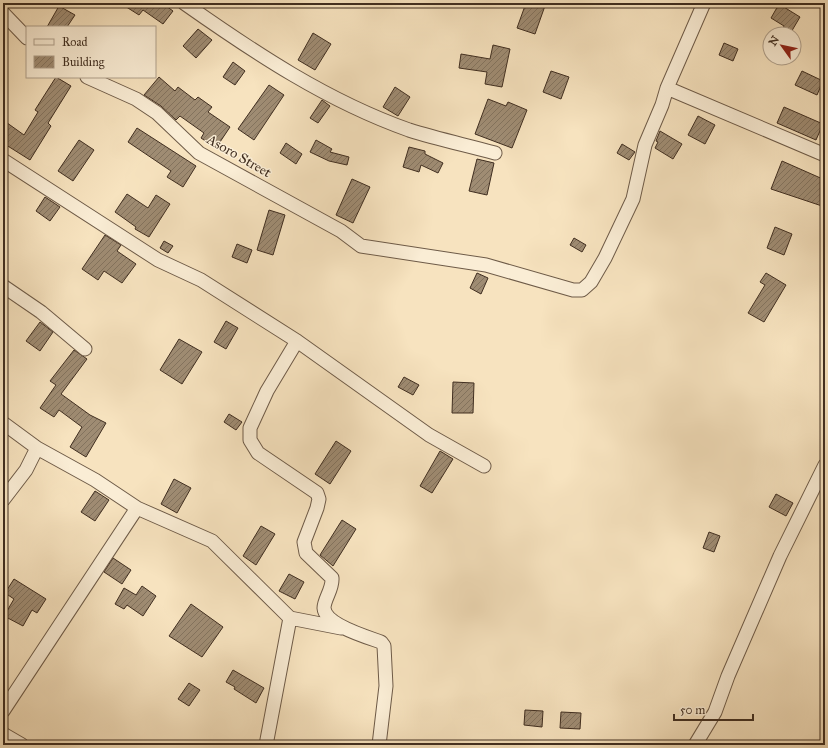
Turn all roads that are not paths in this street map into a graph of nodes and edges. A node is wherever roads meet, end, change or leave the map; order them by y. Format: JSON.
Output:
{"nodes":[{"id":1,"x":184,"y":3,"type":"edge"},
{"id":2,"x":704,"y":3,"type":"edge"},
{"id":3,"x":3,"y":13,"type":"edge"},
{"id":4,"x":26,"y":37,"type":"edge"},
{"id":5,"x":89,"y":78,"type":"edge"},
{"id":6,"x":667,"y":88,"type":"junction"},
{"id":7,"x":495,"y":152,"type":"dead end"},
{"id":8,"x":825,"y":155,"type":"edge"},
{"id":9,"x":3,"y":160,"type":"edge"},
{"id":10,"x":3,"y":286,"type":"edge"},
{"id":11,"x":297,"y":341,"type":"junction"},
{"id":12,"x":85,"y":349,"type":"dead end"},
{"id":13,"x":3,"y":423,"type":"edge"},
{"id":14,"x":37,"y":448,"type":"junction"},
{"id":15,"x":825,"y":464,"type":"edge"},
{"id":16,"x":484,"y":466,"type":"dead end"},
{"id":17,"x":3,"y":500,"type":"edge"},
{"id":18,"x":137,"y":508,"type":"junction"},
{"id":19,"x":290,"y":618,"type":"junction"},
{"id":20,"x":345,"y":628,"type":"junction"},
{"id":21,"x":3,"y":711,"type":"edge"},
{"id":22,"x":3,"y":734,"type":"edge"},
{"id":23,"x":22,"y":745,"type":"edge"},
{"id":24,"x":266,"y":745,"type":"edge"},
{"id":25,"x":379,"y":745,"type":"edge"},
{"id":26,"x":695,"y":745,"type":"edge"}],
"edges":[{"from":1,"to":7,"type":"street"},
{"from":2,"to":6,"type":"street"},
{"from":3,"to":4,"type":"street"},
{"from":5,"to":6,"type":"street","name":"Asoro Street"},
{"from":6,"to":8,"type":"street"},
{"from":9,"to":11,"type":"street"},
{"from":10,"to":12,"type":"street"},
{"from":11,"to":16,"type":"street"},
{"from":11,"to":20,"type":"street"},
{"from":13,"to":14,"type":"street"},
{"from":14,"to":17,"type":"street"},
{"from":14,"to":18,"type":"street"},
{"from":15,"to":26,"type":"street"},
{"from":18,"to":19,"type":"street"},
{"from":18,"to":21,"type":"street"},
{"from":19,"to":20,"type":"street"},
{"from":19,"to":24,"type":"street"},
{"from":20,"to":25,"type":"street"},
{"from":22,"to":23,"type":"street"}]}
